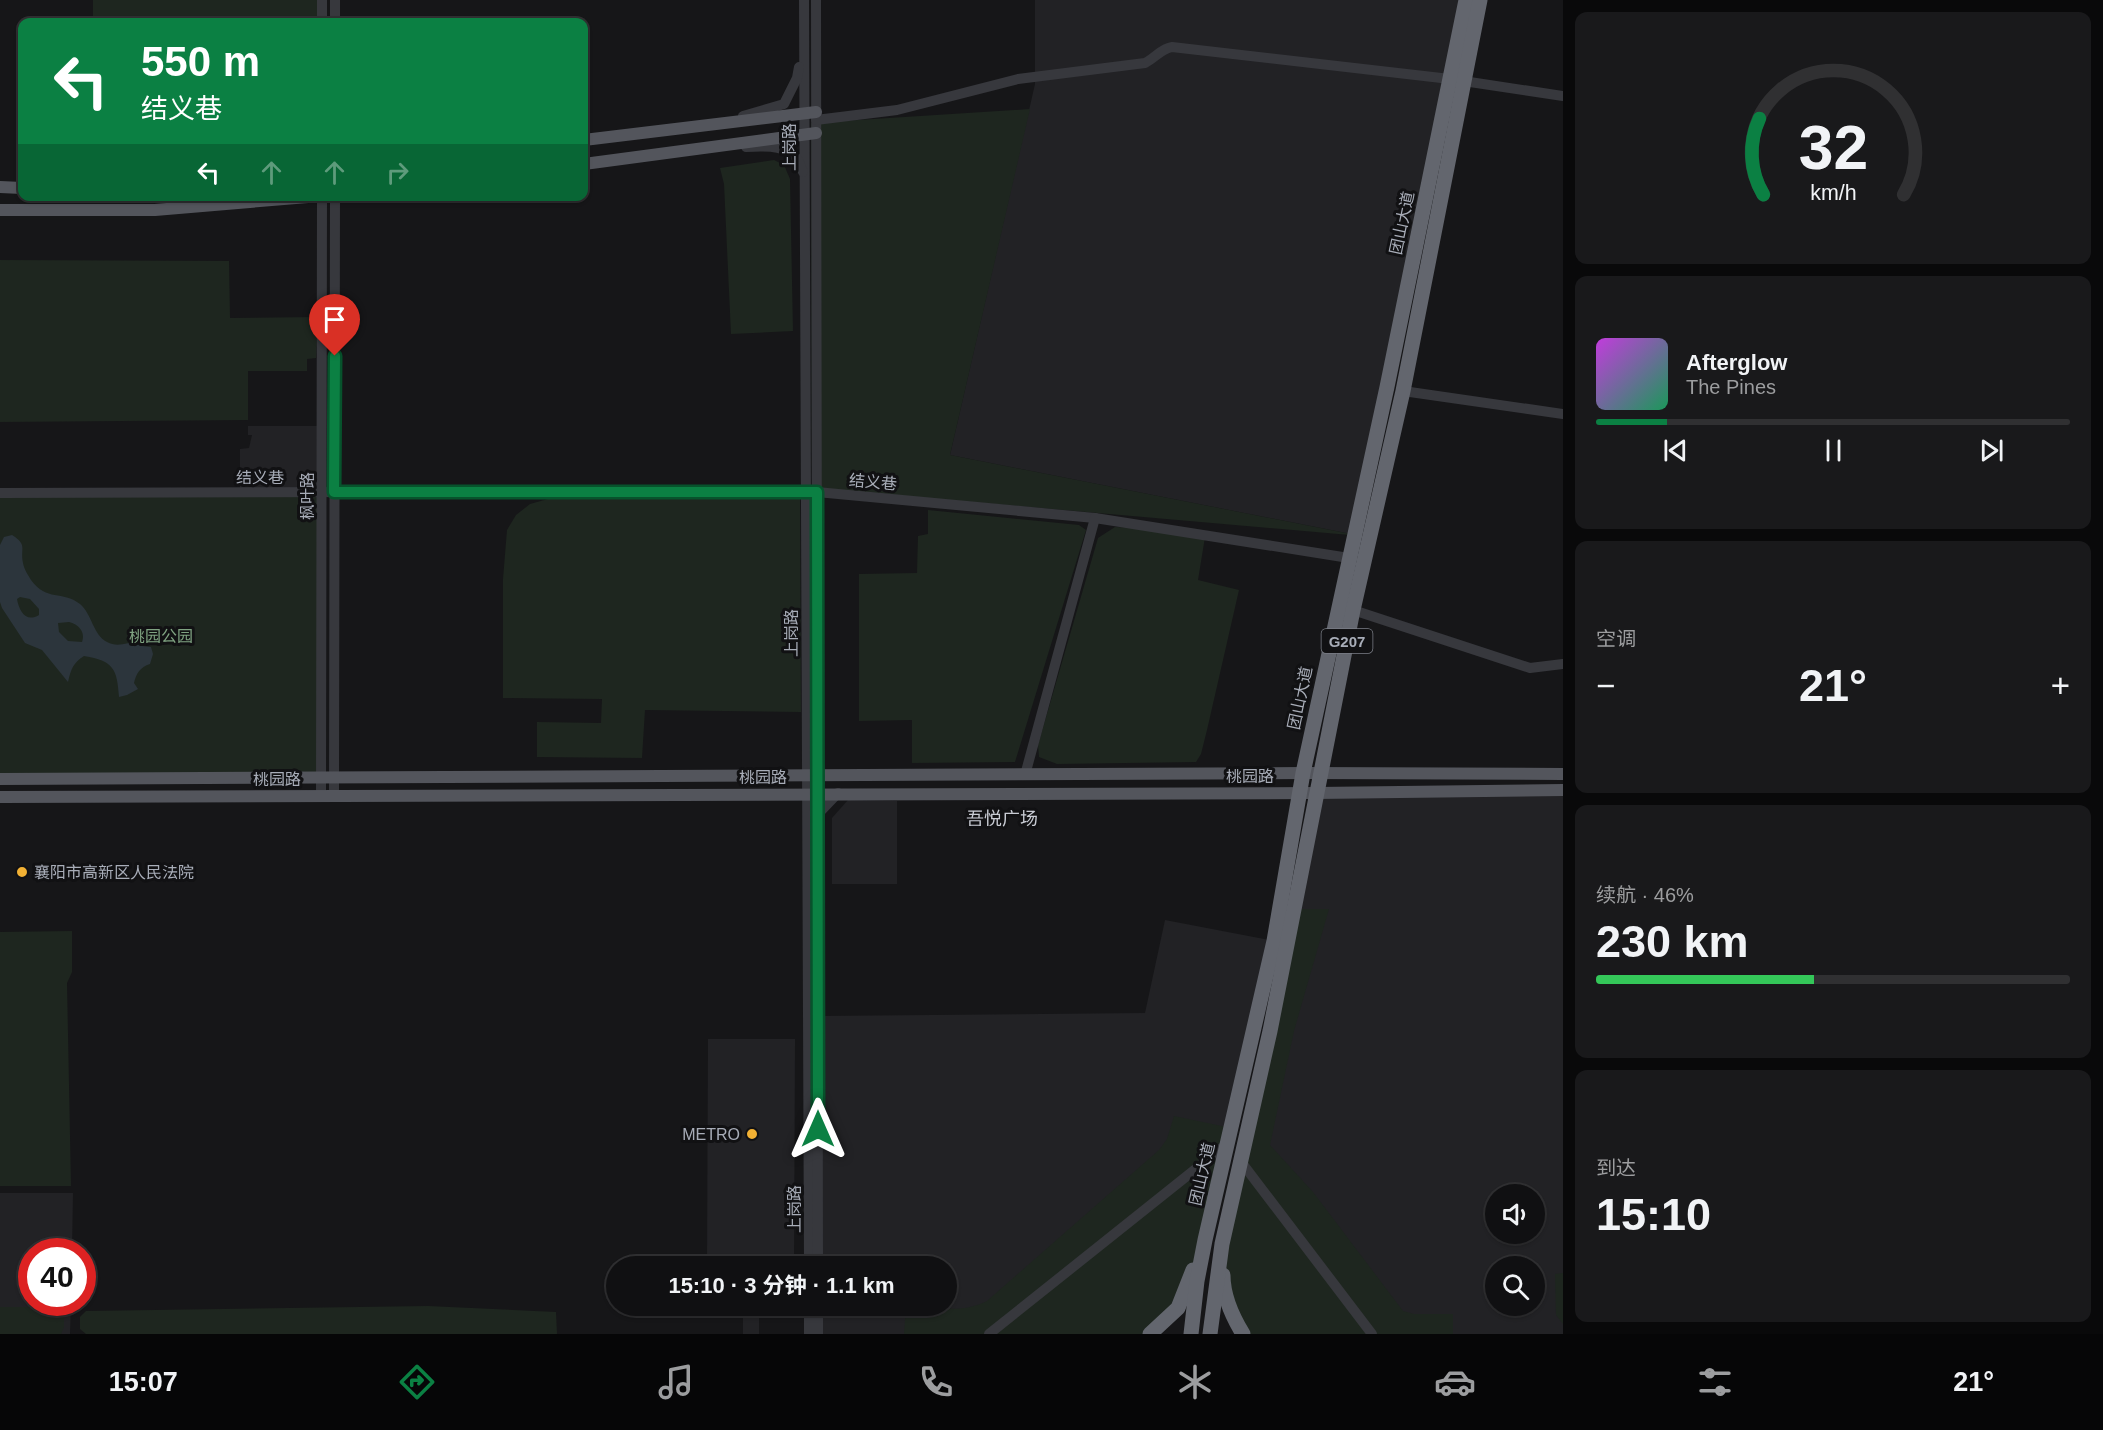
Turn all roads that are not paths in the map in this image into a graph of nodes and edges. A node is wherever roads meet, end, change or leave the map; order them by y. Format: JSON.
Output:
{"nodes":[{"id":1,"x":322,"y":0,"type":"edge"},
{"id":2,"x":335,"y":0,"type":"edge"},
{"id":3,"x":804,"y":0,"type":"edge"},
{"id":4,"x":816,"y":0,"type":"edge"},
{"id":5,"x":1466,"y":0,"type":"edge"},
{"id":6,"x":1480,"y":0,"type":"edge"},
{"id":7,"x":804,"y":13,"type":"junction"},
{"id":8,"x":322,"y":18,"type":"edge"},
{"id":9,"x":335,"y":18,"type":"edge"},
{"id":10,"x":1457,"y":80,"type":"junction"},
{"id":11,"x":1563,"y":96,"type":"edge"},
{"id":12,"x":812,"y":122,"type":"junction"},
{"id":13,"x":708,"y":125,"type":"junction"},
{"id":14,"x":588,"y":140,"type":"edge"},
{"id":15,"x":707,"y":147,"type":"junction"},
{"id":16,"x":588,"y":163,"type":"edge"},
{"id":17,"x":804,"y":174,"type":"junction"},
{"id":18,"x":0,"y":188,"type":"edge"},
{"id":19,"x":18,"y":188,"type":"edge"},
{"id":20,"x":262,"y":201,"type":"edge"},
{"id":21,"x":321,"y":201,"type":"edge"},
{"id":22,"x":335,"y":201,"type":"edge"},
{"id":23,"x":0,"y":210,"type":"edge"},
{"id":24,"x":1403,"y":391,"type":"junction"},
{"id":25,"x":1563,"y":414,"type":"edge"},
{"id":26,"x":322,"y":492,"type":"junction"},
{"id":27,"x":334,"y":492,"type":"junction"},
{"id":28,"x":811,"y":492,"type":"junction"},
{"id":29,"x":0,"y":493,"type":"edge"},
{"id":30,"x":1095,"y":518,"type":"junction"},
{"id":31,"x":1349,"y":558,"type":"junction"},
{"id":32,"x":1353,"y":610,"type":"junction"},
{"id":33,"x":1563,"y":664,"type":"edge"},
{"id":34,"x":812,"y":757,"type":"junction"},
{"id":35,"x":1303,"y":773,"type":"junction"},
{"id":36,"x":1320,"y":773,"type":"junction"},
{"id":37,"x":1563,"y":774,"type":"edge"},
{"id":38,"x":1025,"y":775,"type":"junction"},
{"id":39,"x":789,"y":776,"type":"junction"},
{"id":40,"x":812,"y":776,"type":"junction"},
{"id":41,"x":836,"y":776,"type":"junction"},
{"id":42,"x":328,"y":778,"type":"junction"},
{"id":43,"x":0,"y":779,"type":"edge"},
{"id":44,"x":1563,"y":790,"type":"edge"},
{"id":45,"x":838,"y":793,"type":"junction"},
{"id":46,"x":1299,"y":793,"type":"junction"},
{"id":47,"x":1316,"y":793,"type":"junction"},
{"id":48,"x":788,"y":794,"type":"junction"},
{"id":49,"x":812,"y":794,"type":"junction"},
{"id":50,"x":327,"y":796,"type":"junction"},
{"id":51,"x":0,"y":797,"type":"edge"},
{"id":52,"x":812,"y":814,"type":"junction"},
{"id":53,"x":1227,"y":1144,"type":"junction"},
{"id":54,"x":1239,"y":1159,"type":"junction"},
{"id":55,"x":1223,"y":1239,"type":"junction"},
{"id":56,"x":1205,"y":1240,"type":"junction"},
{"id":57,"x":809,"y":1256,"type":"edge"},
{"id":58,"x":818,"y":1256,"type":"edge"},
{"id":59,"x":809,"y":1316,"type":"edge"},
{"id":60,"x":818,"y":1316,"type":"edge"},
{"id":61,"x":809,"y":1334,"type":"edge"},
{"id":62,"x":818,"y":1334,"type":"edge"},
{"id":63,"x":989,"y":1334,"type":"edge"},
{"id":64,"x":1150,"y":1334,"type":"edge"},
{"id":65,"x":1191,"y":1334,"type":"edge"},
{"id":66,"x":1210,"y":1334,"type":"edge"},
{"id":67,"x":1243,"y":1334,"type":"edge"},
{"id":68,"x":1372,"y":1334,"type":"edge"}],
"edges":[{"from":1,"to":8,"type":"street"},
{"from":2,"to":9,"type":"street"},
{"from":3,"to":7,"type":"street","name":"上岗路"},
{"from":4,"to":12,"type":"street","name":"上岗路"},
{"from":5,"to":10,"type":"highway","name":"团山大道","number":"G207"},
{"from":6,"to":10,"type":"highway","name":"团山大道","number":"G207"},
{"from":7,"to":12,"type":"street","name":"上岗路"},
{"from":7,"to":13,"type":"street"},
{"from":10,"to":11,"type":"street"},
{"from":10,"to":12,"type":"street"},
{"from":10,"to":24,"type":"highway","name":"团山大道","number":"G207"},
{"from":10,"to":31,"type":"highway","name":"团山大道","number":"G207"},
{"from":12,"to":13,"type":"main road"},
{"from":12,"to":15,"type":"main road"},
{"from":12,"to":17,"type":"street","name":"上岗路"},
{"from":12,"to":28,"type":"street","name":"上岗路"},
{"from":13,"to":14,"type":"main road"},
{"from":15,"to":16,"type":"main road"},
{"from":15,"to":17,"type":"street"},
{"from":17,"to":28,"type":"street","name":"上岗路"},
{"from":18,"to":19,"type":"main road"},
{"from":20,"to":23,"type":"main road"},
{"from":21,"to":26,"type":"street","name":"枫叶路"},
{"from":22,"to":27,"type":"street","name":"枫叶路"},
{"from":24,"to":25,"type":"street"},
{"from":24,"to":32,"type":"highway","name":"团山大道","number":"G207"},
{"from":26,"to":27,"type":"street","name":"结义巷"},
{"from":26,"to":29,"type":"street","name":"结义巷"},
{"from":26,"to":42,"type":"street","name":"枫叶路"},
{"from":27,"to":28,"type":"street","name":"结义巷"},
{"from":27,"to":42,"type":"street","name":"枫叶路"},
{"from":28,"to":30,"type":"street","name":"结义巷"},
{"from":28,"to":34,"type":"street","name":"上岗路"},
{"from":30,"to":31,"type":"street","name":"结义巷"},
{"from":30,"to":38,"type":"street"},
{"from":31,"to":35,"type":"highway","name":"团山大道","number":"G207"},
{"from":32,"to":33,"type":"street"},
{"from":32,"to":36,"type":"highway","name":"团山大道","number":"G207"},
{"from":34,"to":39,"type":"street"},
{"from":34,"to":40,"type":"street","name":"上岗路"},
{"from":34,"to":41,"type":"street"},
{"from":35,"to":36,"type":"main road","name":"桃园路"},
{"from":35,"to":38,"type":"main road","name":"桃园路"},
{"from":35,"to":46,"type":"highway","name":"团山大道","number":"G207"},
{"from":36,"to":37,"type":"main road","name":"桃园路"},
{"from":36,"to":47,"type":"highway","name":"团山大道","number":"G207"},
{"from":38,"to":41,"type":"main road","name":"桃园路"},
{"from":39,"to":40,"type":"main road","name":"桃园路"},
{"from":39,"to":42,"type":"main road","name":"桃园路"},
{"from":40,"to":41,"type":"main road","name":"桃园路"},
{"from":40,"to":49,"type":"street","name":"上岗路"},
{"from":42,"to":43,"type":"main road","name":"桃园路"},
{"from":42,"to":50,"type":"street","name":"枫叶路"},
{"from":44,"to":47,"type":"main road","name":"桃园路"},
{"from":45,"to":46,"type":"main road","name":"桃园路"},
{"from":45,"to":49,"type":"main road","name":"桃园路"},
{"from":45,"to":52,"type":"street"},
{"from":46,"to":47,"type":"main road","name":"桃园路"},
{"from":46,"to":53,"type":"highway","name":"团山大道","number":"G207"},
{"from":47,"to":54,"type":"highway","name":"团山大道","number":"G207"},
{"from":48,"to":49,"type":"main road","name":"桃园路"},
{"from":48,"to":50,"type":"main road","name":"桃园路"},
{"from":48,"to":52,"type":"street"},
{"from":49,"to":52,"type":"street","name":"上岗路"},
{"from":50,"to":51,"type":"main road","name":"桃园路"},
{"from":52,"to":57,"type":"street","name":"上岗路"},
{"from":52,"to":58,"type":"street","name":"上岗路"},
{"from":53,"to":56,"type":"highway","name":"团山大道","number":"G207"},
{"from":53,"to":63,"type":"street"},
{"from":54,"to":55,"type":"highway","name":"团山大道","number":"G207"},
{"from":54,"to":68,"type":"street"},
{"from":55,"to":66,"type":"highway","name":"团山大道","number":"G207"},
{"from":55,"to":67,"type":"highway"},
{"from":56,"to":64,"type":"highway"},
{"from":56,"to":65,"type":"highway","name":"团山大道","number":"G207"},
{"from":59,"to":61,"type":"street"},
{"from":60,"to":62,"type":"street"}]}
